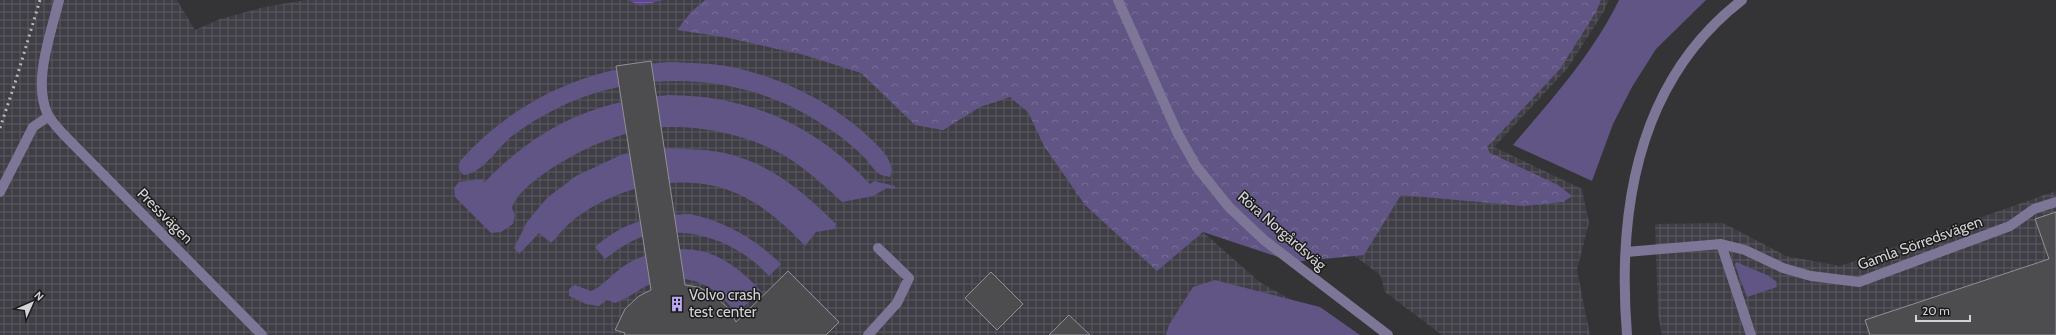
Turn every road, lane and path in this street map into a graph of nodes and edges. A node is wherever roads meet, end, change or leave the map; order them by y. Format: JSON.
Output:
{"nodes":[{"id":1,"x":59,"y":0,"type":"edge"},
{"id":2,"x":1118,"y":0,"type":"edge"},
{"id":3,"x":1742,"y":0,"type":"edge"},
{"id":4,"x":49,"y":116,"type":"junction"},
{"id":5,"x":0,"y":192,"type":"edge"},
{"id":6,"x":2056,"y":202,"type":"edge"},
{"id":7,"x":1721,"y":244,"type":"junction"},
{"id":8,"x":878,"y":248,"type":"dead end"},
{"id":9,"x":1626,"y":252,"type":"junction"},
{"id":10,"x":262,"y":335,"type":"edge"},
{"id":11,"x":868,"y":335,"type":"edge"},
{"id":12,"x":1388,"y":335,"type":"edge"},
{"id":13,"x":1627,"y":335,"type":"edge"},
{"id":14,"x":1751,"y":335,"type":"edge"}],
"edges":[{"from":1,"to":4,"type":"street","name":"Pressvägen"},
{"from":2,"to":12,"type":"street","name":"Röra Norgårdsväg"},
{"from":3,"to":9,"type":"street"},
{"from":4,"to":5,"type":"street"},
{"from":4,"to":10,"type":"street","name":"Pressvägen"},
{"from":6,"to":7,"type":"street","name":"Gamla Sörredsvägen"},
{"from":7,"to":9,"type":"street","name":"Gamla Sörredsvägen"},
{"from":7,"to":14,"type":"street"},
{"from":8,"to":11,"type":"street"},
{"from":9,"to":13,"type":"street"}]}
